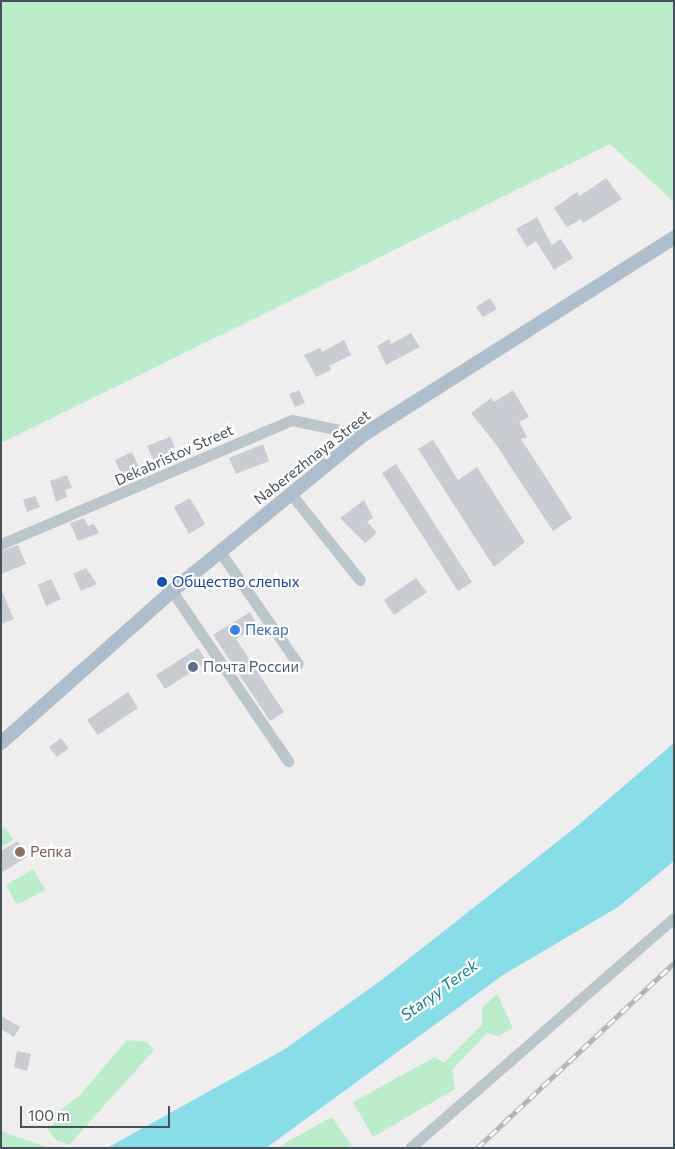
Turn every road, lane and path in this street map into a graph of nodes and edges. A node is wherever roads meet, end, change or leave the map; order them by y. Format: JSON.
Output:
{"nodes":[{"id":1,"x":674,"y":238,"type":"edge"},
{"id":2,"x":363,"y":435,"type":"junction"},
{"id":3,"x":291,"y":494,"type":"junction"},
{"id":4,"x":1,"y":544,"type":"edge"},
{"id":5,"x":220,"y":552,"type":"junction"},
{"id":6,"x":360,"y":580,"type":"dead end"},
{"id":7,"x":172,"y":591,"type":"junction"},
{"id":8,"x":298,"y":664,"type":"dead end"},
{"id":9,"x":1,"y":743,"type":"edge"},
{"id":10,"x":288,"y":761,"type":"dead end"},
{"id":11,"x":674,"y":918,"type":"edge"},
{"id":12,"x":410,"y":1148,"type":"edge"}],
"edges":[{"from":1,"to":2,"type":"main road","name":"Naberezhnaya Street"},
{"from":2,"to":3,"type":"main road","name":"Naberezhnaya Street"},
{"from":2,"to":4,"type":"street","name":"Dekabristov Street"},
{"from":3,"to":5,"type":"main road","name":"Naberezhnaya Street"},
{"from":3,"to":6,"type":"street"},
{"from":5,"to":7,"type":"main road","name":"Naberezhnaya Street"},
{"from":5,"to":8,"type":"street"},
{"from":7,"to":9,"type":"main road","name":"Naberezhnaya Street"},
{"from":7,"to":10,"type":"street"},
{"from":11,"to":12,"type":"street"}]}
